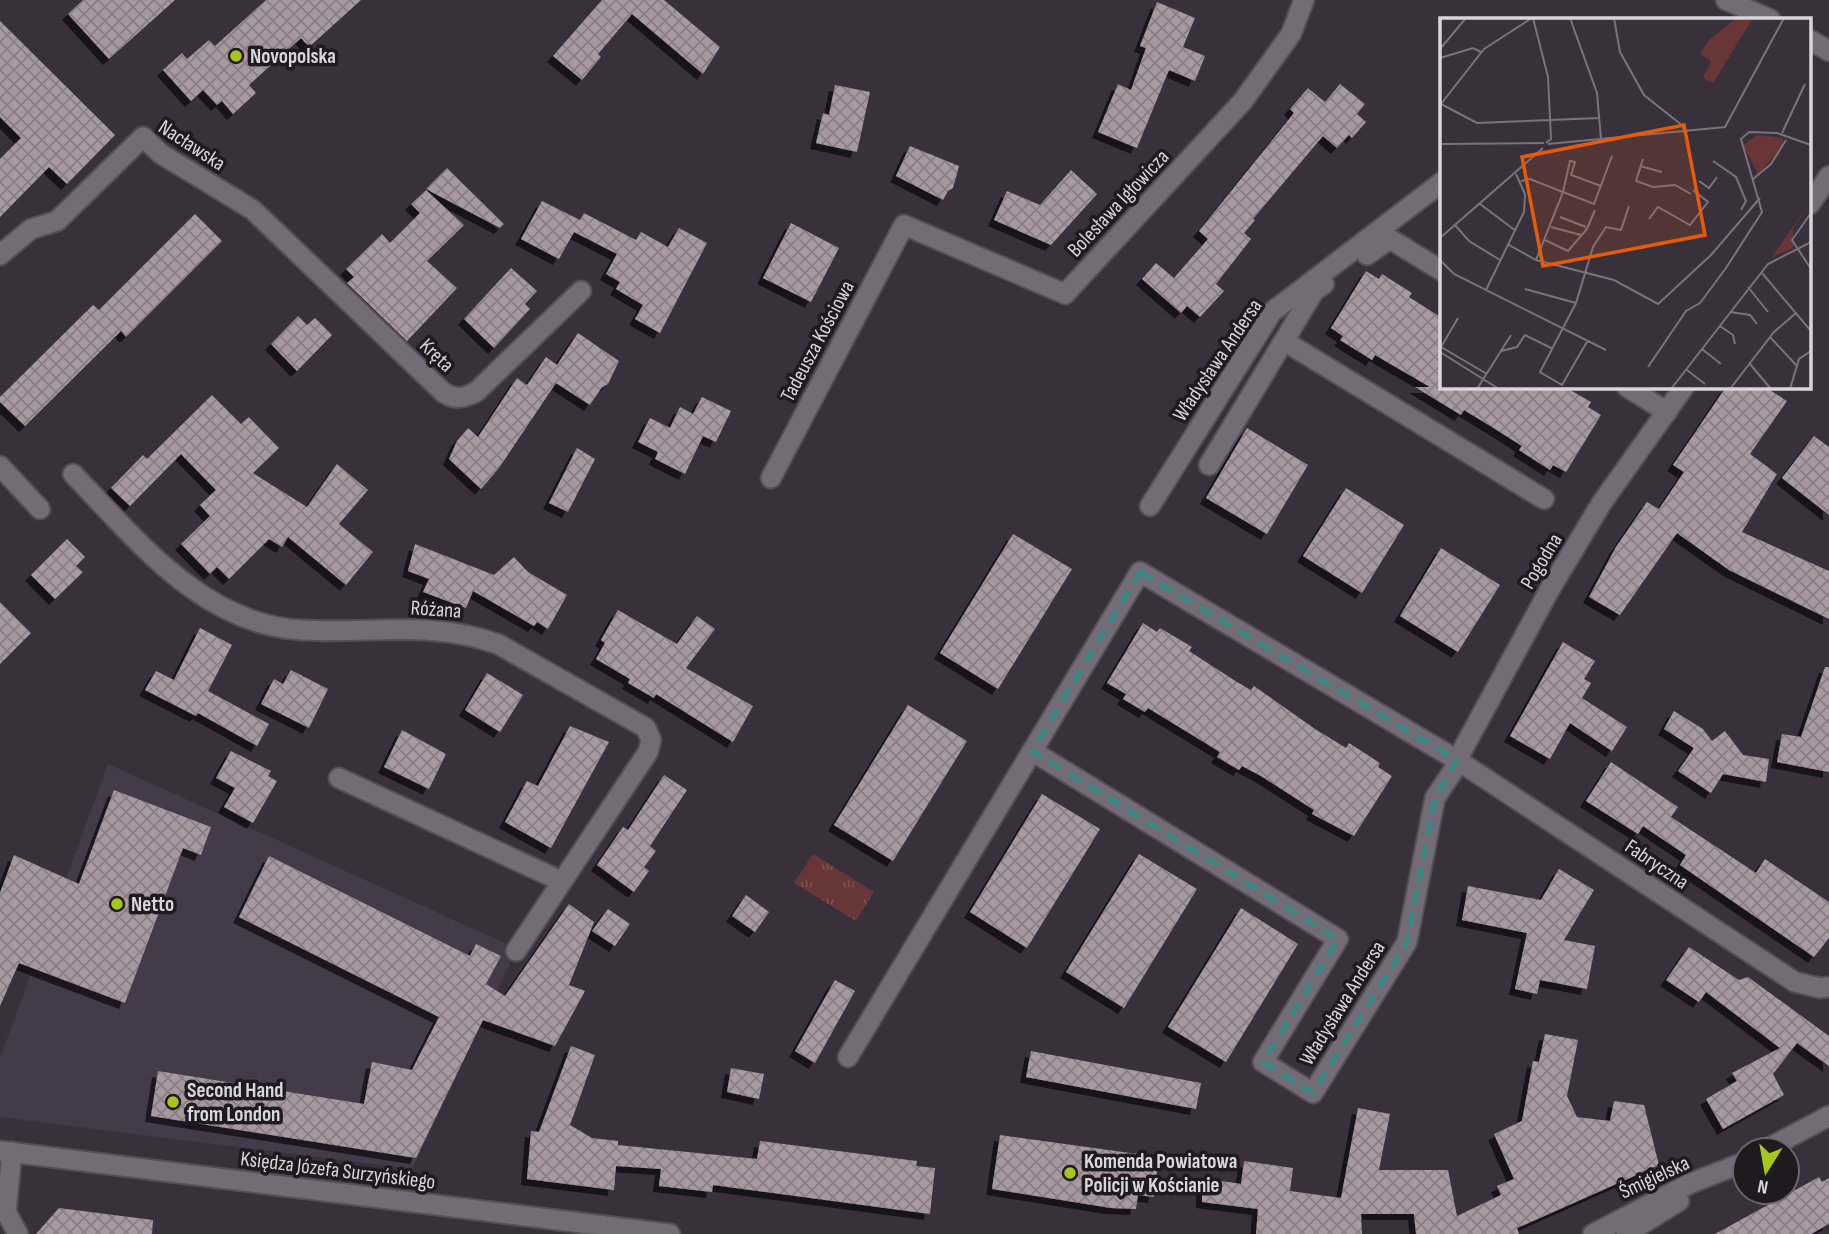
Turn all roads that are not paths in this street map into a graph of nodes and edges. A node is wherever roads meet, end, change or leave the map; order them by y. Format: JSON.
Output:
{"nodes":[{"id":1,"x":1304,"y":0,"type":"edge"},
{"id":2,"x":1726,"y":0,"type":"edge"},
{"id":3,"x":1768,"y":18,"type":"edge"},
{"id":4,"x":1812,"y":41,"type":"edge"},
{"id":5,"x":1829,"y":51,"type":"edge"},
{"id":6,"x":1829,"y":176,"type":"edge"},
{"id":7,"x":1440,"y":184,"type":"edge"},
{"id":8,"x":1812,"y":201,"type":"edge"},
{"id":9,"x":904,"y":225,"type":"joint"},
{"id":10,"x":298,"y":252,"type":"joint"},
{"id":11,"x":0,"y":255,"type":"edge"},
{"id":12,"x":1440,"y":270,"type":"edge"},
{"id":13,"x":581,"y":291,"type":"dead end"},
{"id":14,"x":1284,"y":341,"type":"junction"},
{"id":15,"x":1629,"y":388,"type":"edge"},
{"id":16,"x":1683,"y":388,"type":"edge"},
{"id":17,"x":1667,"y":412,"type":"junction"},
{"id":18,"x":1209,"y":465,"type":"dead end"},
{"id":19,"x":0,"y":466,"type":"edge"},
{"id":20,"x":74,"y":474,"type":"dead end"},
{"id":21,"x":771,"y":478,"type":"dead end"},
{"id":22,"x":1544,"y":499,"type":"dead end"},
{"id":23,"x":1150,"y":506,"type":"dead end"},
{"id":24,"x":40,"y":509,"type":"dead end"},
{"id":25,"x":1032,"y":751,"type":"junction"},
{"id":26,"x":1460,"y":762,"type":"junction"},
{"id":27,"x":339,"y":778,"type":"dead end"},
{"id":28,"x":561,"y":881,"type":"junction"},
{"id":29,"x":516,"y":951,"type":"dead end"},
{"id":30,"x":1829,"y":987,"type":"edge"},
{"id":31,"x":848,"y":1057,"type":"dead end"},
{"id":32,"x":1829,"y":1116,"type":"edge"},
{"id":33,"x":1791,"y":1136,"type":"edge"},
{"id":34,"x":6,"y":1151,"type":"edge"},
{"id":35,"x":1731,"y":1167,"type":"edge"},
{"id":36,"x":1731,"y":1169,"type":"edge"},
{"id":37,"x":18,"y":1234,"type":"edge"},
{"id":38,"x":670,"y":1234,"type":"edge"},
{"id":39,"x":1593,"y":1234,"type":"edge"},
{"id":40,"x":1626,"y":1234,"type":"edge"}],
"edges":[{"from":1,"to":9,"type":"street","name":"Bolesława Igłowicza"},
{"from":2,"to":3,"type":"street"},
{"from":4,"to":5,"type":"street"},
{"from":6,"to":8,"type":"street"},
{"from":7,"to":23,"type":"street","name":"Władysława Andersa"},
{"from":9,"to":21,"type":"street","name":"Tadeusza Kościowa"},
{"from":10,"to":11,"type":"street","name":"Nacławska"},
{"from":10,"to":13,"type":"street","name":"Kręta"},
{"from":12,"to":14,"type":"street","name":"Władysława Andersa"},
{"from":14,"to":18,"type":"street","name":"Władysława Andersa"},
{"from":14,"to":22,"type":"street"},
{"from":15,"to":17,"type":"street"},
{"from":16,"to":17,"type":"street","name":"Pogodna"},
{"from":17,"to":26,"type":"street","name":"Pogodna"},
{"from":19,"to":24,"type":"street"},
{"from":20,"to":28,"type":"street","name":"Różana"},
{"from":25,"to":26,"type":"street"},
{"from":25,"to":26,"type":"street","name":"Władysława Andersa"},
{"from":25,"to":31,"type":"street"},
{"from":26,"to":30,"type":"street","name":"Fabryczna"},
{"from":27,"to":28,"type":"street"},
{"from":28,"to":29,"type":"street","name":"Różana"},
{"from":32,"to":33,"type":"street"},
{"from":34,"to":37,"type":"street"},
{"from":34,"to":38,"type":"street","name":"Księdza Józefa Surzyńskiego"},
{"from":35,"to":39,"type":"street","name":"Śmigielska"},
{"from":36,"to":40,"type":"street","name":"Śmigielska"}]}
